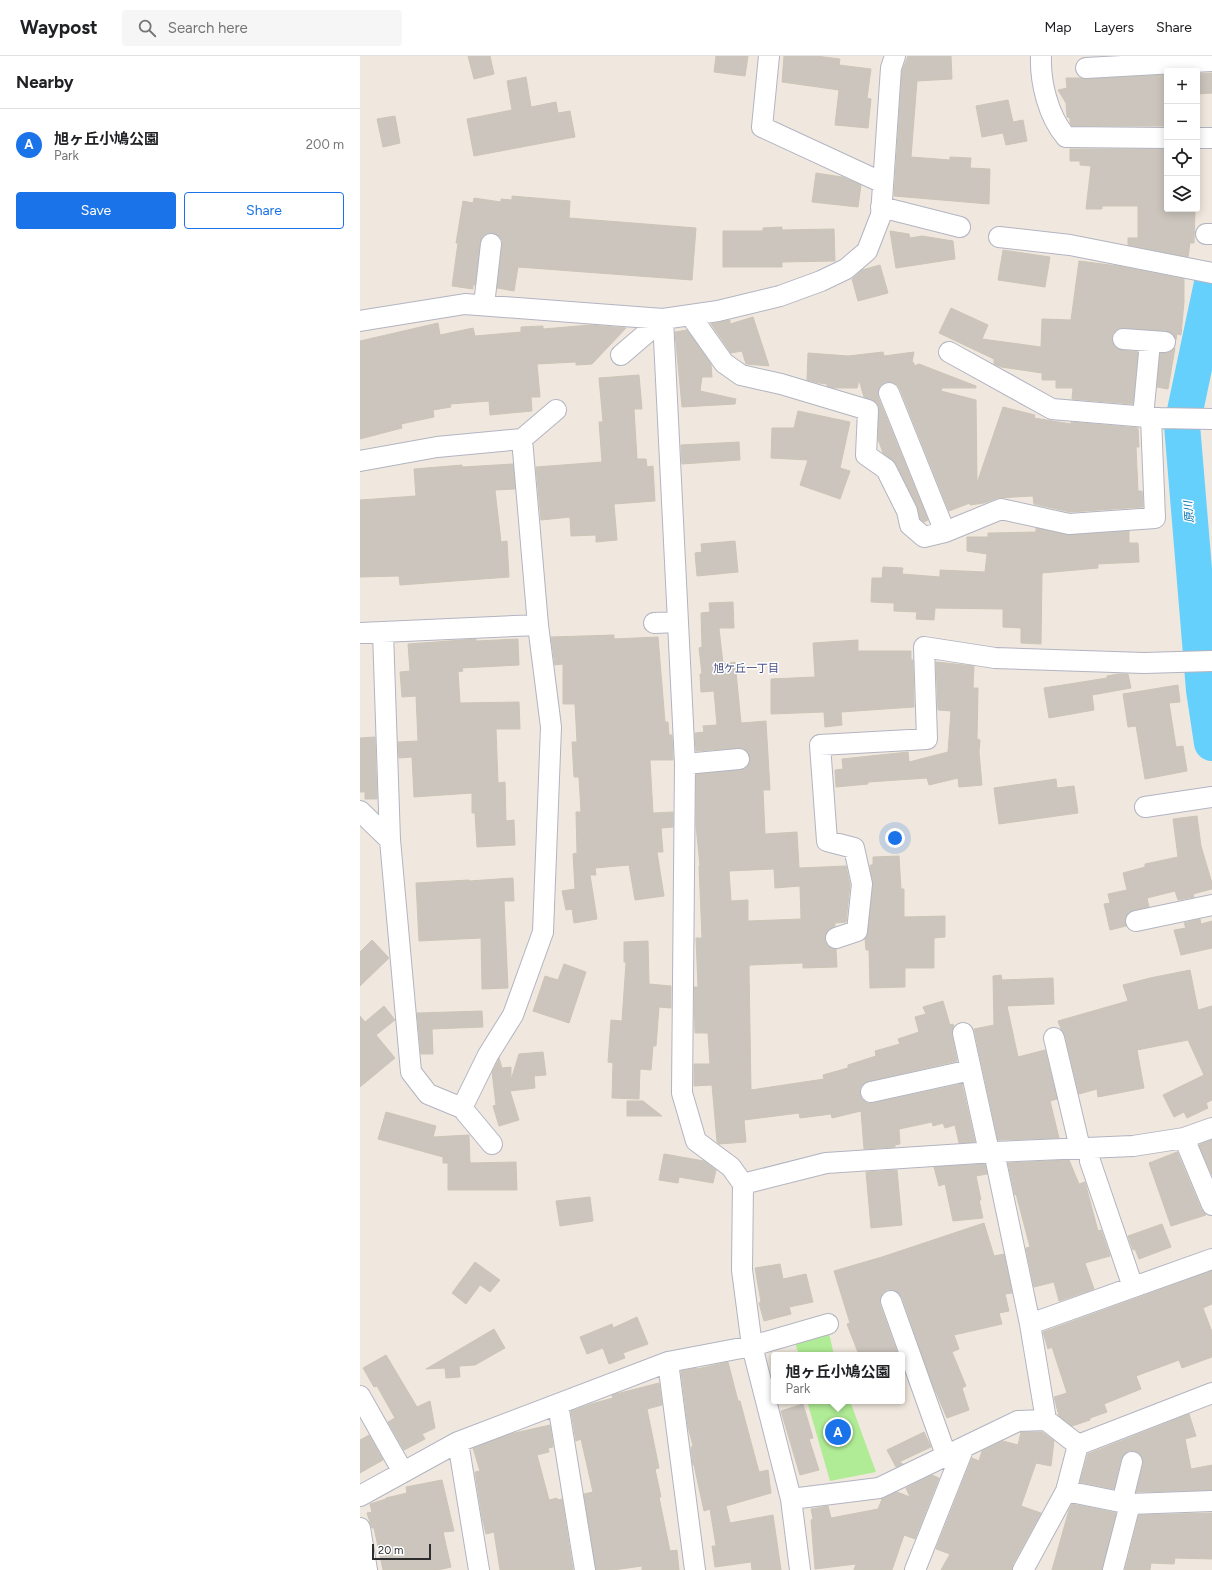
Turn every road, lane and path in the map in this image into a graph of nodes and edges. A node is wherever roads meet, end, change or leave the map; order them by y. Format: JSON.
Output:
{"nodes":[{"id":1,"x":769,"y":56,"type":"edge"},
{"id":2,"x":895,"y":56,"type":"edge"},
{"id":3,"x":1041,"y":56,"type":"edge"},
{"id":4,"x":1212,"y":61,"type":"edge"},
{"id":5,"x":1184,"y":67,"type":"edge"},
{"id":6,"x":1086,"y":68,"type":"dead end"},
{"id":7,"x":1164,"y":138,"type":"edge"},
{"id":8,"x":1200,"y":138,"type":"edge"},
{"id":9,"x":1212,"y":138,"type":"edge"},
{"id":10,"x":883,"y":183,"type":"junction"},
{"id":11,"x":882,"y":207,"type":"junction"},
{"id":12,"x":960,"y":226,"type":"dead end"},
{"id":13,"x":999,"y":237,"type":"dead end"},
{"id":14,"x":491,"y":244,"type":"dead end"},
{"id":15,"x":1212,"y":273,"type":"edge"},
{"id":16,"x":484,"y":305,"type":"junction"},
{"id":17,"x":690,"y":315,"type":"junction"},
{"id":18,"x":663,"y":319,"type":"junction"},
{"id":19,"x":360,"y":321,"type":"edge"},
{"id":20,"x":1123,"y":339,"type":"dead end"},
{"id":21,"x":949,"y":352,"type":"dead end"},
{"id":22,"x":621,"y":355,"type":"dead end"},
{"id":23,"x":889,"y":393,"type":"dead end"},
{"id":24,"x":556,"y":410,"type":"dead end"},
{"id":25,"x":1147,"y":417,"type":"junction"},
{"id":26,"x":1212,"y":419,"type":"edge"},
{"id":27,"x":522,"y":439,"type":"junction"},
{"id":28,"x":360,"y":461,"type":"edge"},
{"id":29,"x":945,"y":532,"type":"junction"},
{"id":30,"x":677,"y":622,"type":"junction"},
{"id":31,"x":654,"y":623,"type":"dead end"},
{"id":32,"x":538,"y":625,"type":"junction"},
{"id":33,"x":383,"y":632,"type":"junction"},
{"id":34,"x":360,"y":633,"type":"edge"},
{"id":35,"x":1212,"y":661,"type":"edge"},
{"id":36,"x":739,"y":759,"type":"dead end"},
{"id":37,"x":685,"y":764,"type":"junction"},
{"id":38,"x":1205,"y":798,"type":"edge"},
{"id":39,"x":1145,"y":807,"type":"dead end"},
{"id":40,"x":360,"y":811,"type":"edge"},
{"id":41,"x":390,"y":840,"type":"junction"},
{"id":42,"x":1212,"y":905,"type":"edge"},
{"id":43,"x":1136,"y":921,"type":"dead end"},
{"id":44,"x":836,"y":938,"type":"dead end"},
{"id":45,"x":963,"y":1033,"type":"dead end"},
{"id":46,"x":1054,"y":1038,"type":"dead end"},
{"id":47,"x":971,"y":1070,"type":"junction"},
{"id":48,"x":871,"y":1092,"type":"dead end"},
{"id":49,"x":462,"y":1108,"type":"junction"},
{"id":50,"x":1212,"y":1128,"type":"edge"},
{"id":51,"x":1184,"y":1138,"type":"junction"},
{"id":52,"x":492,"y":1144,"type":"dead end"},
{"id":53,"x":991,"y":1152,"type":"junction"},
{"id":54,"x":1085,"y":1155,"type":"junction"},
{"id":55,"x":743,"y":1184,"type":"junction"},
{"id":56,"x":1212,"y":1205,"type":"edge"},
{"id":57,"x":1212,"y":1259,"type":"edge"},
{"id":58,"x":1133,"y":1287,"type":"junction"},
{"id":59,"x":891,"y":1301,"type":"dead end"},
{"id":60,"x":828,"y":1324,"type":"dead end"},
{"id":61,"x":1030,"y":1324,"type":"junction"},
{"id":62,"x":752,"y":1346,"type":"junction"},
{"id":63,"x":668,"y":1362,"type":"junction"},
{"id":64,"x":1212,"y":1393,"type":"edge"},
{"id":65,"x":360,"y":1396,"type":"edge"},
{"id":66,"x":558,"y":1404,"type":"junction"},
{"id":67,"x":1046,"y":1420,"type":"junction"},
{"id":68,"x":458,"y":1442,"type":"junction"},
{"id":69,"x":1078,"y":1445,"type":"junction"},
{"id":70,"x":955,"y":1451,"type":"junction"},
{"id":71,"x":1132,"y":1462,"type":"dead end"},
{"id":72,"x":404,"y":1472,"type":"junction"},
{"id":73,"x":1066,"y":1491,"type":"junction"},
{"id":74,"x":360,"y":1496,"type":"edge"},
{"id":75,"x":791,"y":1499,"type":"junction"},
{"id":76,"x":1212,"y":1501,"type":"edge"},
{"id":77,"x":1126,"y":1504,"type":"junction"},
{"id":78,"x":360,"y":1528,"type":"edge"},
{"id":79,"x":367,"y":1570,"type":"edge"},
{"id":80,"x":479,"y":1570,"type":"edge"},
{"id":81,"x":585,"y":1570,"type":"edge"},
{"id":82,"x":695,"y":1570,"type":"edge"},
{"id":83,"x":800,"y":1570,"type":"edge"},
{"id":84,"x":915,"y":1570,"type":"edge"},
{"id":85,"x":1023,"y":1570,"type":"edge"},
{"id":86,"x":1113,"y":1570,"type":"edge"}],
"edges":[{"from":1,"to":10,"type":"street"},
{"from":2,"to":10,"type":"street"},
{"from":3,"to":7,"type":"street"},
{"from":4,"to":5,"type":"street"},
{"from":5,"to":6,"type":"street"},
{"from":8,"to":9,"type":"street"},
{"from":10,"to":11,"type":"street"},
{"from":11,"to":12,"type":"street"},
{"from":11,"to":17,"type":"street"},
{"from":13,"to":15,"type":"street"},
{"from":14,"to":16,"type":"street"},
{"from":16,"to":18,"type":"street"},
{"from":16,"to":19,"type":"street"},
{"from":17,"to":18,"type":"street"},
{"from":17,"to":29,"type":"street"},
{"from":18,"to":22,"type":"street"},
{"from":18,"to":30,"type":"street"},
{"from":20,"to":25,"type":"street"},
{"from":21,"to":25,"type":"street"},
{"from":23,"to":29,"type":"street"},
{"from":24,"to":27,"type":"street"},
{"from":25,"to":26,"type":"street"},
{"from":25,"to":29,"type":"street"},
{"from":27,"to":28,"type":"street"},
{"from":27,"to":32,"type":"street"},
{"from":30,"to":31,"type":"street"},
{"from":30,"to":37,"type":"street"},
{"from":32,"to":33,"type":"street"},
{"from":32,"to":49,"type":"street"},
{"from":33,"to":34,"type":"street"},
{"from":33,"to":41,"type":"street"},
{"from":35,"to":44,"type":"street"},
{"from":36,"to":37,"type":"street"},
{"from":37,"to":55,"type":"street"},
{"from":38,"to":39,"type":"street"},
{"from":40,"to":41,"type":"street"},
{"from":41,"to":49,"type":"street"},
{"from":42,"to":43,"type":"street"},
{"from":45,"to":47,"type":"street"},
{"from":46,"to":54,"type":"street"},
{"from":47,"to":48,"type":"street"},
{"from":47,"to":53,"type":"street"},
{"from":49,"to":52,"type":"street"},
{"from":50,"to":51,"type":"street"},
{"from":51,"to":54,"type":"street"},
{"from":51,"to":56,"type":"street"},
{"from":53,"to":54,"type":"street"},
{"from":53,"to":55,"type":"street"},
{"from":53,"to":61,"type":"street"},
{"from":54,"to":58,"type":"street"},
{"from":55,"to":62,"type":"street"},
{"from":57,"to":58,"type":"street"},
{"from":58,"to":61,"type":"street"},
{"from":59,"to":70,"type":"street"},
{"from":60,"to":62,"type":"street"},
{"from":61,"to":67,"type":"street"},
{"from":62,"to":63,"type":"street"},
{"from":62,"to":75,"type":"street"},
{"from":63,"to":66,"type":"street"},
{"from":63,"to":82,"type":"street"},
{"from":64,"to":69,"type":"street"},
{"from":65,"to":72,"type":"street"},
{"from":66,"to":68,"type":"street"},
{"from":66,"to":81,"type":"street"},
{"from":67,"to":69,"type":"street"},
{"from":67,"to":70,"type":"street"},
{"from":68,"to":72,"type":"street"},
{"from":68,"to":80,"type":"street"},
{"from":69,"to":73,"type":"street"},
{"from":70,"to":75,"type":"street"},
{"from":70,"to":84,"type":"street"},
{"from":71,"to":77,"type":"street"},
{"from":72,"to":74,"type":"street"},
{"from":73,"to":77,"type":"street"},
{"from":73,"to":85,"type":"street"},
{"from":75,"to":83,"type":"street"},
{"from":76,"to":77,"type":"street"},
{"from":77,"to":86,"type":"street"},
{"from":78,"to":79,"type":"street"}]}
